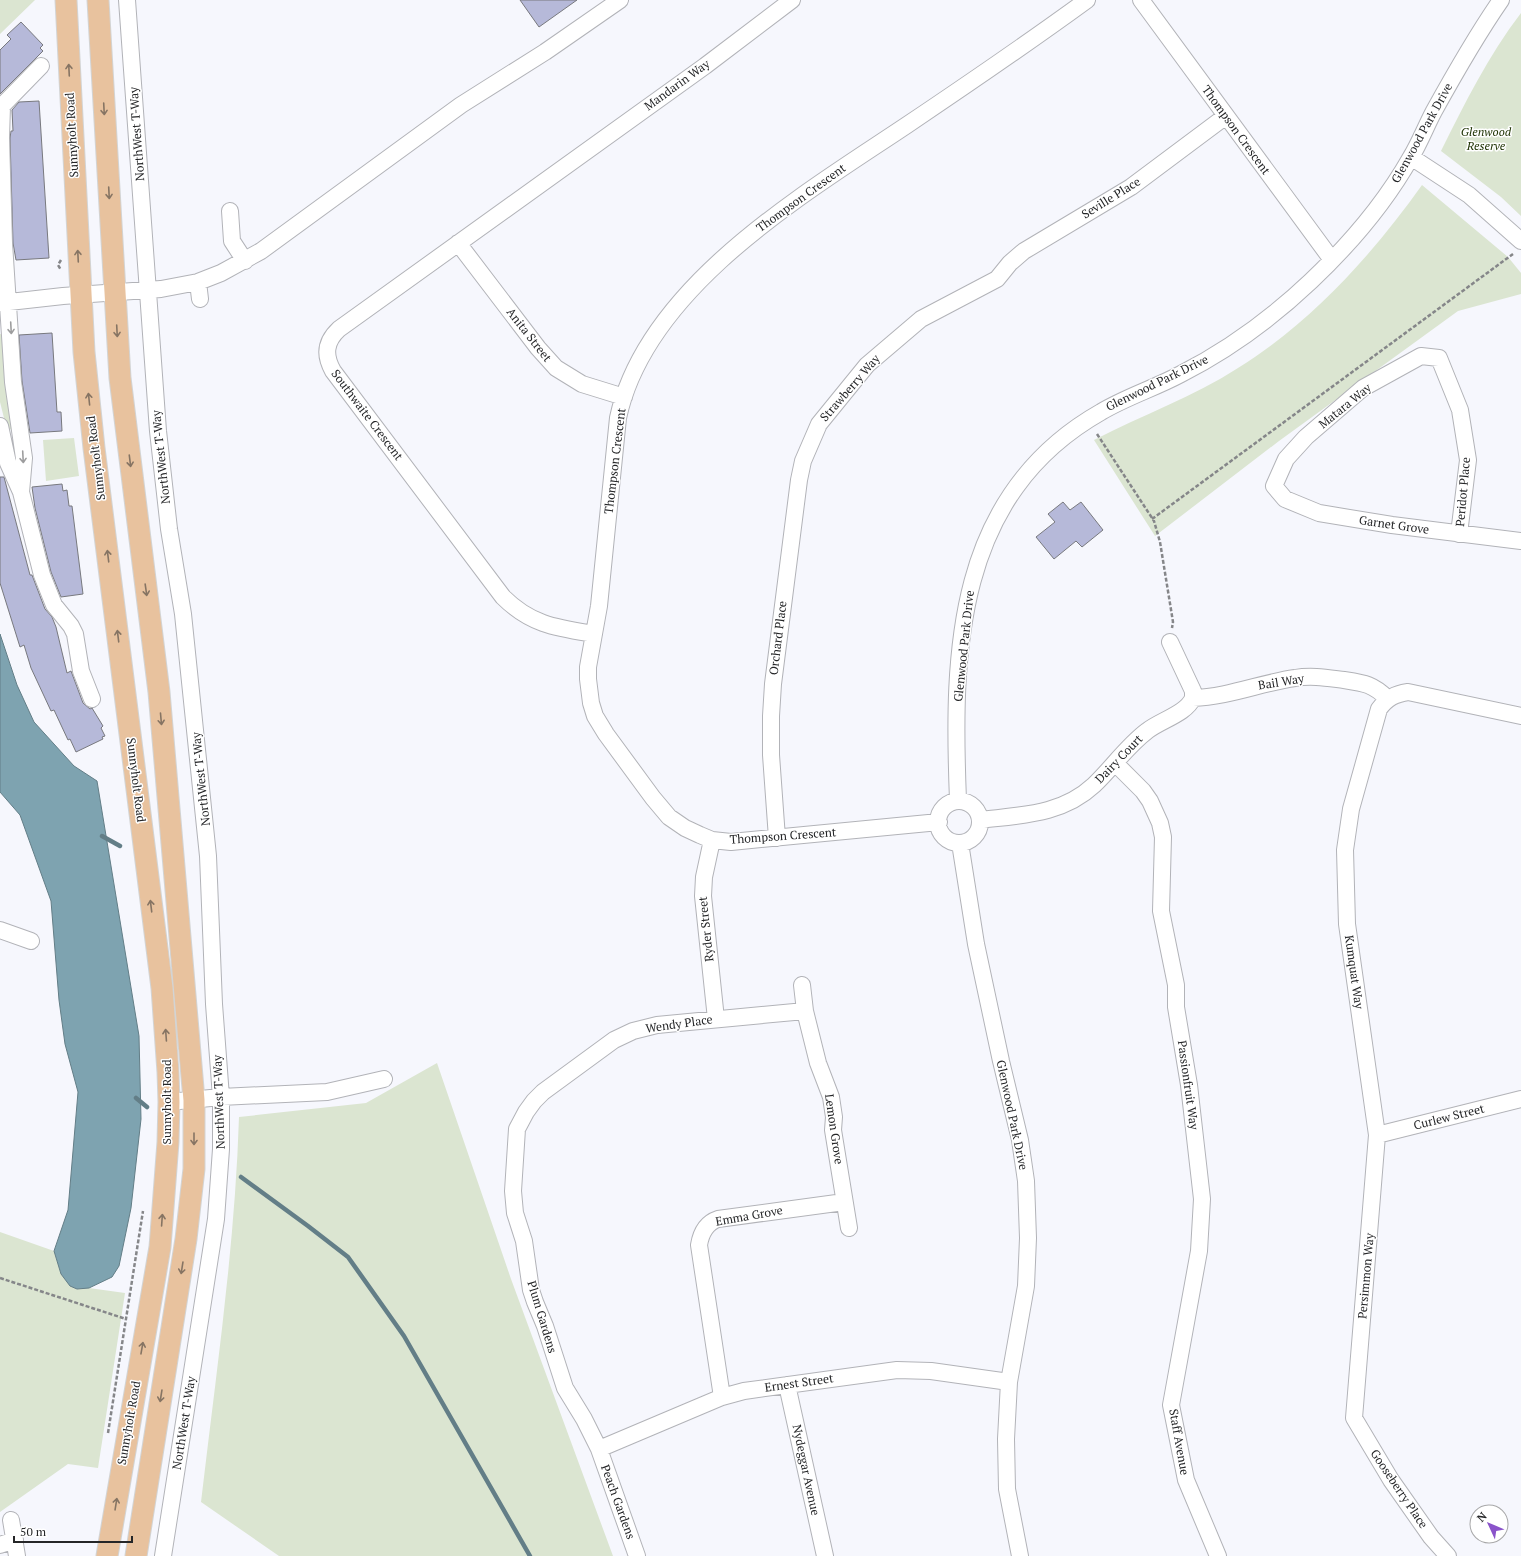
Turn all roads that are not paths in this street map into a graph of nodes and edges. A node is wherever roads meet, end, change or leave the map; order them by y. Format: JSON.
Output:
{"nodes":[{"id":1,"x":66,"y":0,"type":"edge"},
{"id":2,"x":98,"y":0,"type":"edge"},
{"id":3,"x":127,"y":0,"type":"edge"},
{"id":4,"x":620,"y":0,"type":"edge"},
{"id":5,"x":792,"y":0,"type":"edge"},
{"id":6,"x":1088,"y":0,"type":"edge"},
{"id":7,"x":1141,"y":0,"type":"edge"},
{"id":8,"x":1501,"y":0,"type":"edge"},
{"id":9,"x":41,"y":66,"type":"dead end"},
{"id":10,"x":1,"y":107,"type":"edge"},
{"id":11,"x":1226,"y":116,"type":"junction"},
{"id":12,"x":1411,"y":157,"type":"junction"},
{"id":13,"x":561,"y":168,"type":"joint"},
{"id":14,"x":1,"y":175,"type":"edge"},
{"id":15,"x":230,"y":211,"type":"dead end"},
{"id":16,"x":458,"y":243,"type":"junction"},
{"id":17,"x":1518,"y":247,"type":"edge"},
{"id":18,"x":245,"y":260,"type":"junction"},
{"id":19,"x":1332,"y":260,"type":"junction"},
{"id":20,"x":997,"y":279,"type":"joint"},
{"id":21,"x":198,"y":282,"type":"junction"},
{"id":22,"x":147,"y":290,"type":"junction"},
{"id":23,"x":115,"y":292,"type":"junction"},
{"id":24,"x":80,"y":295,"type":"junction"},
{"id":25,"x":200,"y":299,"type":"dead end"},
{"id":26,"x":4,"y":302,"type":"edge"},
{"id":27,"x":1439,"y":358,"type":"joint"},
{"id":28,"x":624,"y":397,"type":"junction"},
{"id":29,"x":0,"y":426,"type":"edge"},
{"id":30,"x":813,"y":441,"type":"joint"},
{"id":31,"x":1274,"y":486,"type":"joint"},
{"id":32,"x":21,"y":492,"type":"junction"},
{"id":33,"x":1459,"y":534,"type":"junction"},
{"id":34,"x":1521,"y":541,"type":"edge"},
{"id":35,"x":594,"y":634,"type":"junction"},
{"id":36,"x":1170,"y":642,"type":"road end"},
{"id":37,"x":1193,"y":698,"type":"junction"},
{"id":38,"x":92,"y":699,"type":"dead end"},
{"id":39,"x":1388,"y":699,"type":"junction"},
{"id":40,"x":1521,"y":716,"type":"edge"},
{"id":41,"x":1115,"y":763,"type":"junction"},
{"id":42,"x":958,"y":800,"type":"junction"},
{"id":43,"x":980,"y":820,"type":"junction"},
{"id":44,"x":939,"y":822,"type":"junction"},
{"id":45,"x":777,"y":838,"type":"junction"},
{"id":46,"x":712,"y":840,"type":"junction"},
{"id":47,"x":960,"y":842,"type":"junction"},
{"id":48,"x":0,"y":930,"type":"edge"},
{"id":49,"x":31,"y":941,"type":"dead end"},
{"id":50,"x":802,"y":985,"type":"dead end"},
{"id":51,"x":805,"y":1011,"type":"junction"},
{"id":52,"x":716,"y":1019,"type":"junction"},
{"id":53,"x":384,"y":1079,"type":"dead end"},
{"id":54,"x":221,"y":1097,"type":"junction"},
{"id":55,"x":1521,"y":1099,"type":"edge"},
{"id":56,"x":194,"y":1100,"type":"junction"},
{"id":57,"x":169,"y":1102,"type":"junction"},
{"id":58,"x":517,"y":1129,"type":"joint"},
{"id":59,"x":1377,"y":1135,"type":"junction"},
{"id":60,"x":844,"y":1202,"type":"junction"},
{"id":61,"x":849,"y":1228,"type":"dead end"},
{"id":62,"x":1199,"y":1251,"type":"joint"},
{"id":63,"x":1009,"y":1382,"type":"junction"},
{"id":64,"x":787,"y":1385,"type":"junction"},
{"id":65,"x":722,"y":1397,"type":"junction"},
{"id":66,"x":1354,"y":1418,"type":"joint"},
{"id":67,"x":599,"y":1449,"type":"junction"},
{"id":68,"x":11,"y":1520,"type":"dead end"},
{"id":69,"x":15,"y":1540,"type":"junction"},
{"id":70,"x":0,"y":1545,"type":"edge"},
{"id":71,"x":17,"y":1556,"type":"edge"},
{"id":72,"x":108,"y":1556,"type":"edge"},
{"id":73,"x":136,"y":1556,"type":"edge"},
{"id":74,"x":164,"y":1556,"type":"edge"},
{"id":75,"x":637,"y":1556,"type":"edge"},
{"id":76,"x":825,"y":1556,"type":"edge"},
{"id":77,"x":1020,"y":1556,"type":"edge"},
{"id":78,"x":1218,"y":1556,"type":"edge"},
{"id":79,"x":1448,"y":1556,"type":"edge"}],
"edges":[{"from":24,"to":1,"type":"main road","name":"Sunnyholt Road","one_way":true},
{"from":2,"to":23,"type":"main road","name":"Sunnyholt Road","one_way":true},
{"from":3,"to":22,"type":"street","name":"NorthWest T-Way"},
{"from":4,"to":18,"type":"street"},
{"from":5,"to":13,"type":"street","name":"Mandarin Way"},
{"from":6,"to":28,"type":"street","name":"Thompson Crescent"},
{"from":7,"to":11,"type":"street","name":"Thompson Crescent"},
{"from":8,"to":12,"type":"street","name":"Glenwood Park Drive"},
{"from":9,"to":10,"type":"street"},
{"from":10,"to":14,"type":"street"},
{"from":11,"to":19,"type":"street","name":"Thompson Crescent"},
{"from":11,"to":20,"type":"street","name":"Seville Place"},
{"from":12,"to":17,"type":"street"},
{"from":12,"to":19,"type":"street","name":"Glenwood Park Drive"},
{"from":13,"to":16,"type":"street","name":"Southwaite Crescent"},
{"from":14,"to":26,"type":"street"},
{"from":15,"to":18,"type":"street"},
{"from":16,"to":28,"type":"street","name":"Anita Street"},
{"from":16,"to":35,"type":"street","name":"Southwaite Crescent"},
{"from":18,"to":21,"type":"street"},
{"from":19,"to":42,"type":"street","name":"Glenwood Park Drive"},
{"from":20,"to":30,"type":"street","name":"Strawberry Way"},
{"from":21,"to":22,"type":"street"},
{"from":21,"to":25,"type":"street"},
{"from":22,"to":23,"type":"street"},
{"from":22,"to":54,"type":"street","name":"NorthWest T-Way"},
{"from":23,"to":24,"type":"street"},
{"from":23,"to":56,"type":"main road","name":"Sunnyholt Road","one_way":true},
{"from":24,"to":26,"type":"street"},
{"from":57,"to":24,"type":"main road","name":"Sunnyholt Road","one_way":true},
{"from":26,"to":32,"type":"street","one_way":true},
{"from":27,"to":31,"type":"street","name":"Matara Way"},
{"from":27,"to":33,"type":"street","name":"Peridot Place"},
{"from":28,"to":35,"type":"street","name":"Thompson Crescent"},
{"from":29,"to":32,"type":"street"},
{"from":30,"to":45,"type":"street","name":"Orchard Place"},
{"from":31,"to":33,"type":"street","name":"Garnet Grove"},
{"from":32,"to":38,"type":"street"},
{"from":33,"to":34,"type":"street","name":"Garnet Grove"},
{"from":35,"to":46,"type":"street","name":"Thompson Crescent"},
{"from":36,"to":37,"type":"street"},
{"from":37,"to":39,"type":"street","name":"Bail Way"},
{"from":37,"to":41,"type":"street","name":"Dairy Court"},
{"from":39,"to":40,"type":"street"},
{"from":39,"to":59,"type":"street","name":"Kumquat Way"},
{"from":41,"to":43,"type":"street","name":"Dairy Court"},
{"from":41,"to":62,"type":"street","name":"Passionfruit Way"},
{"from":42,"to":43,"type":"street"},
{"from":42,"to":44,"type":"street"},
{"from":43,"to":47,"type":"street"},
{"from":44,"to":45,"type":"street","name":"Thompson Crescent"},
{"from":44,"to":47,"type":"street"},
{"from":45,"to":46,"type":"street","name":"Thompson Crescent"},
{"from":46,"to":52,"type":"street","name":"Ryder Street"},
{"from":47,"to":63,"type":"street","name":"Glenwood Park Drive"},
{"from":48,"to":49,"type":"street"},
{"from":50,"to":51,"type":"street"},
{"from":51,"to":52,"type":"street","name":"Wendy Place"},
{"from":51,"to":60,"type":"street","name":"Lemon Grove"},
{"from":52,"to":58,"type":"street","name":"Wendy Place"},
{"from":53,"to":54,"type":"street"},
{"from":54,"to":56,"type":"street"},
{"from":54,"to":74,"type":"street","name":"NorthWest T-Way"},
{"from":55,"to":59,"type":"street","name":"Curlew Street"},
{"from":56,"to":57,"type":"street"},
{"from":56,"to":73,"type":"main road","name":"Sunnyholt Road","one_way":true},
{"from":72,"to":57,"type":"main road","name":"Sunnyholt Road","one_way":true},
{"from":58,"to":67,"type":"street","name":"Plum Gardens"},
{"from":59,"to":66,"type":"street","name":"Persimmon Way"},
{"from":60,"to":61,"type":"street"},
{"from":60,"to":65,"type":"street","name":"Emma Grove"},
{"from":62,"to":78,"type":"street","name":"Staff Avenue"},
{"from":63,"to":64,"type":"street","name":"Ernest Street"},
{"from":63,"to":77,"type":"street","name":"Glenwood Park Drive"},
{"from":64,"to":65,"type":"street","name":"Ernest Street"},
{"from":64,"to":76,"type":"street","name":"Nydeggar Avenue"},
{"from":65,"to":67,"type":"street","name":"Ernest Street"},
{"from":66,"to":79,"type":"street","name":"Gooseberry Place"},
{"from":67,"to":75,"type":"street","name":"Peach Gardens"},
{"from":68,"to":69,"type":"street"},
{"from":69,"to":70,"type":"street"},
{"from":69,"to":71,"type":"street"}]}
